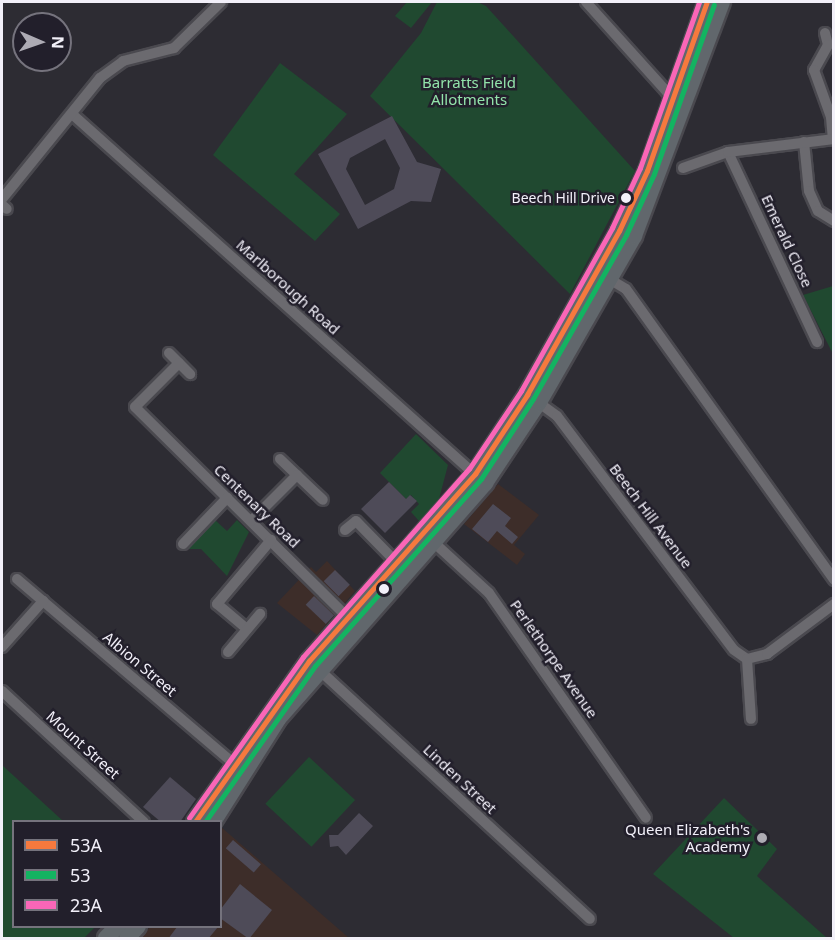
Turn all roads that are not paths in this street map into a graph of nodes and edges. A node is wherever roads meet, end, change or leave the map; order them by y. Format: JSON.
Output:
{"nodes":[{"id":1,"x":221,"y":2,"type":"edge"},
{"id":2,"x":586,"y":2,"type":"edge"},
{"id":3,"x":707,"y":2,"type":"edge"},
{"id":4,"x":722,"y":2,"type":"edge"},
{"id":5,"x":825,"y":33,"type":"dead end"},
{"id":6,"x":681,"y":97,"type":"junction"},
{"id":7,"x":72,"y":114,"type":"junction"},
{"id":8,"x":833,"y":139,"type":"edge"},
{"id":9,"x":804,"y":142,"type":"junction"},
{"id":10,"x":728,"y":152,"type":"junction"},
{"id":11,"x":683,"y":168,"type":"dead end"},
{"id":12,"x":3,"y":204,"type":"edge"},
{"id":13,"x":834,"y":221,"type":"edge"},
{"id":14,"x":604,"y":276,"type":"junction"},
{"id":15,"x":818,"y":342,"type":"dead end"},
{"id":16,"x":169,"y":353,"type":"dead end"},
{"id":17,"x":179,"y":363,"type":"junction"},
{"id":18,"x":190,"y":374,"type":"dead end"},
{"id":19,"x":533,"y":399,"type":"junction"},
{"id":20,"x":280,"y":459,"type":"dead end"},
{"id":21,"x":297,"y":475,"type":"junction"},
{"id":22,"x":480,"y":478,"type":"junction"},
{"id":23,"x":227,"y":498,"type":"junction"},
{"id":24,"x":323,"y":500,"type":"dead end"},
{"id":25,"x":251,"y":521,"type":"junction"},
{"id":26,"x":345,"y":530,"type":"dead end"},
{"id":27,"x":426,"y":536,"type":"junction"},
{"id":28,"x":271,"y":540,"type":"junction"},
{"id":29,"x":183,"y":544,"type":"dead end"},
{"id":30,"x":394,"y":561,"type":"junction"},
{"id":31,"x":17,"y":579,"type":"dead end"},
{"id":32,"x":834,"y":580,"type":"edge"},
{"id":33,"x":44,"y":602,"type":"junction"},
{"id":34,"x":834,"y":604,"type":"edge"},
{"id":35,"x":260,"y":614,"type":"dead end"},
{"id":36,"x":352,"y":621,"type":"junction"},
{"id":37,"x":247,"y":630,"type":"junction"},
{"id":38,"x":2,"y":647,"type":"edge"},
{"id":39,"x":228,"y":652,"type":"dead end"},
{"id":40,"x":747,"y":659,"type":"junction"},
{"id":41,"x":314,"y":665,"type":"junction"},
{"id":42,"x":2,"y":691,"type":"edge"},
{"id":43,"x":751,"y":719,"type":"dead end"},
{"id":44,"x":238,"y":767,"type":"junction"},
{"id":45,"x":646,"y":818,"type":"dead end"},
{"id":46,"x":142,"y":820,"type":"edge"},
{"id":47,"x":197,"y":820,"type":"edge"},
{"id":48,"x":214,"y":820,"type":"edge"},
{"id":49,"x":591,"y":920,"type":"dead end"}],
"edges":[{"from":1,"to":7,"type":"street"},
{"from":2,"to":6,"type":"street"},
{"from":3,"to":6,"type":"main road"},
{"from":4,"to":6,"type":"main road"},
{"from":5,"to":8,"type":"street"},
{"from":6,"to":14,"type":"main road"},
{"from":7,"to":12,"type":"street"},
{"from":7,"to":22,"type":"street","name":"Marlborough Road"},
{"from":8,"to":9,"type":"street"},
{"from":9,"to":10,"type":"street"},
{"from":9,"to":13,"type":"street"},
{"from":10,"to":11,"type":"street"},
{"from":10,"to":15,"type":"street","name":"Emerald Close"},
{"from":14,"to":19,"type":"main road"},
{"from":14,"to":32,"type":"street"},
{"from":16,"to":17,"type":"street"},
{"from":17,"to":18,"type":"street"},
{"from":17,"to":23,"type":"street","name":"Centenary Road"},
{"from":19,"to":22,"type":"main road"},
{"from":19,"to":40,"type":"street","name":"Beech Hill Avenue"},
{"from":20,"to":21,"type":"street"},
{"from":21,"to":24,"type":"street"},
{"from":21,"to":25,"type":"street"},
{"from":22,"to":27,"type":"main road"},
{"from":23,"to":25,"type":"street","name":"Centenary Road"},
{"from":23,"to":29,"type":"street"},
{"from":25,"to":28,"type":"street","name":"Centenary Road"},
{"from":26,"to":30,"type":"street"},
{"from":27,"to":30,"type":"main road"},
{"from":27,"to":36,"type":"main road"},
{"from":27,"to":45,"type":"street","name":"Perlethorpe Avenue"},
{"from":28,"to":36,"type":"street","name":"Centenary Road"},
{"from":28,"to":37,"type":"street"},
{"from":30,"to":36,"type":"main road"},
{"from":31,"to":33,"type":"street","name":"Albion Street"},
{"from":33,"to":38,"type":"street"},
{"from":33,"to":44,"type":"street","name":"Albion Street"},
{"from":34,"to":40,"type":"street"},
{"from":35,"to":37,"type":"street"},
{"from":36,"to":41,"type":"main road"},
{"from":37,"to":39,"type":"street"},
{"from":40,"to":43,"type":"street"},
{"from":41,"to":44,"type":"main road"},
{"from":41,"to":49,"type":"street","name":"Linden Street"},
{"from":42,"to":46,"type":"street","name":"Mount Street"},
{"from":44,"to":47,"type":"main road"},
{"from":44,"to":48,"type":"main road"}]}
